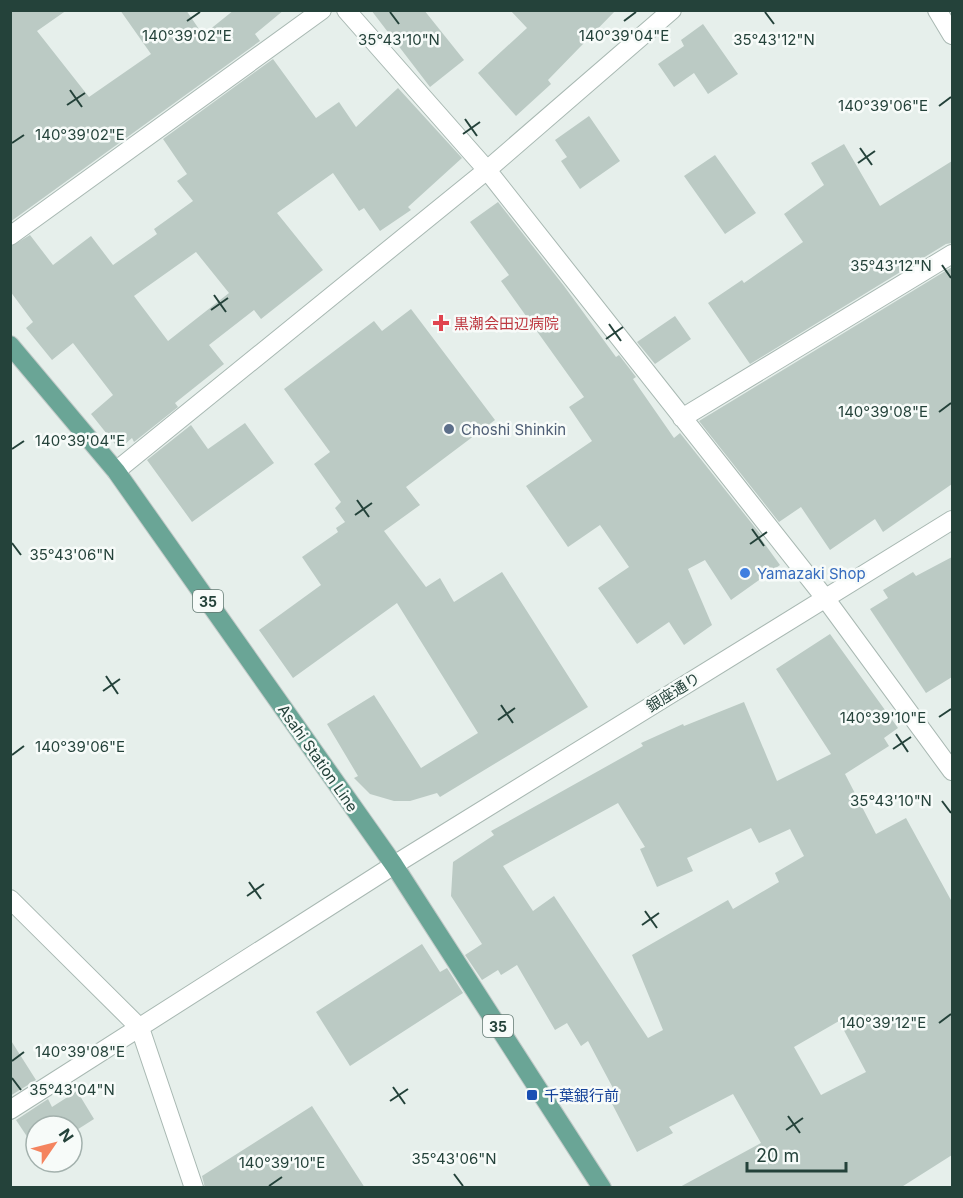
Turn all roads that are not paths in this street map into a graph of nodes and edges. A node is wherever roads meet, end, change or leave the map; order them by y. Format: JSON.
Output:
{"nodes":[{"id":1,"x":322,"y":10,"type":"edge"},
{"id":2,"x":346,"y":10,"type":"edge"},
{"id":3,"x":672,"y":10,"type":"edge"},
{"id":4,"x":937,"y":10,"type":"edge"},
{"id":5,"x":952,"y":35,"type":"edge"},
{"id":6,"x":486,"y":170,"type":"junction"},
{"id":7,"x":10,"y":236,"type":"edge"},
{"id":8,"x":952,"y":254,"type":"edge"},
{"id":9,"x":10,"y":345,"type":"edge"},
{"id":10,"x":682,"y":418,"type":"junction"},
{"id":11,"x":116,"y":471,"type":"junction"},
{"id":12,"x":952,"y":520,"type":"edge"},
{"id":13,"x":825,"y":598,"type":"junction"},
{"id":14,"x":952,"y":771,"type":"edge"},
{"id":15,"x":394,"y":865,"type":"junction"},
{"id":16,"x":10,"y":899,"type":"edge"},
{"id":17,"x":140,"y":1028,"type":"junction"},
{"id":18,"x":10,"y":1110,"type":"edge"},
{"id":19,"x":194,"y":1188,"type":"edge"},
{"id":20,"x":602,"y":1188,"type":"edge"}],
"edges":[{"from":1,"to":7,"type":"street"},
{"from":2,"to":6,"type":"street"},
{"from":3,"to":6,"type":"street"},
{"from":4,"to":5,"type":"street"},
{"from":6,"to":10,"type":"street"},
{"from":6,"to":11,"type":"street"},
{"from":8,"to":10,"type":"street"},
{"from":9,"to":11,"type":"main road","name":"Asahi Station Line","number":"35"},
{"from":10,"to":13,"type":"street"},
{"from":11,"to":15,"type":"main road","name":"Asahi Station Line","number":"35"},
{"from":12,"to":13,"type":"street","name":"銀座通り"},
{"from":13,"to":14,"type":"street"},
{"from":13,"to":15,"type":"street","name":"銀座通り"},
{"from":15,"to":17,"type":"street","name":"銀座通り"},
{"from":15,"to":20,"type":"main road","name":"Asahi Station Line","number":"35"},
{"from":16,"to":17,"type":"street"},
{"from":17,"to":18,"type":"street","name":"銀座通り"},
{"from":17,"to":19,"type":"street"}]}
